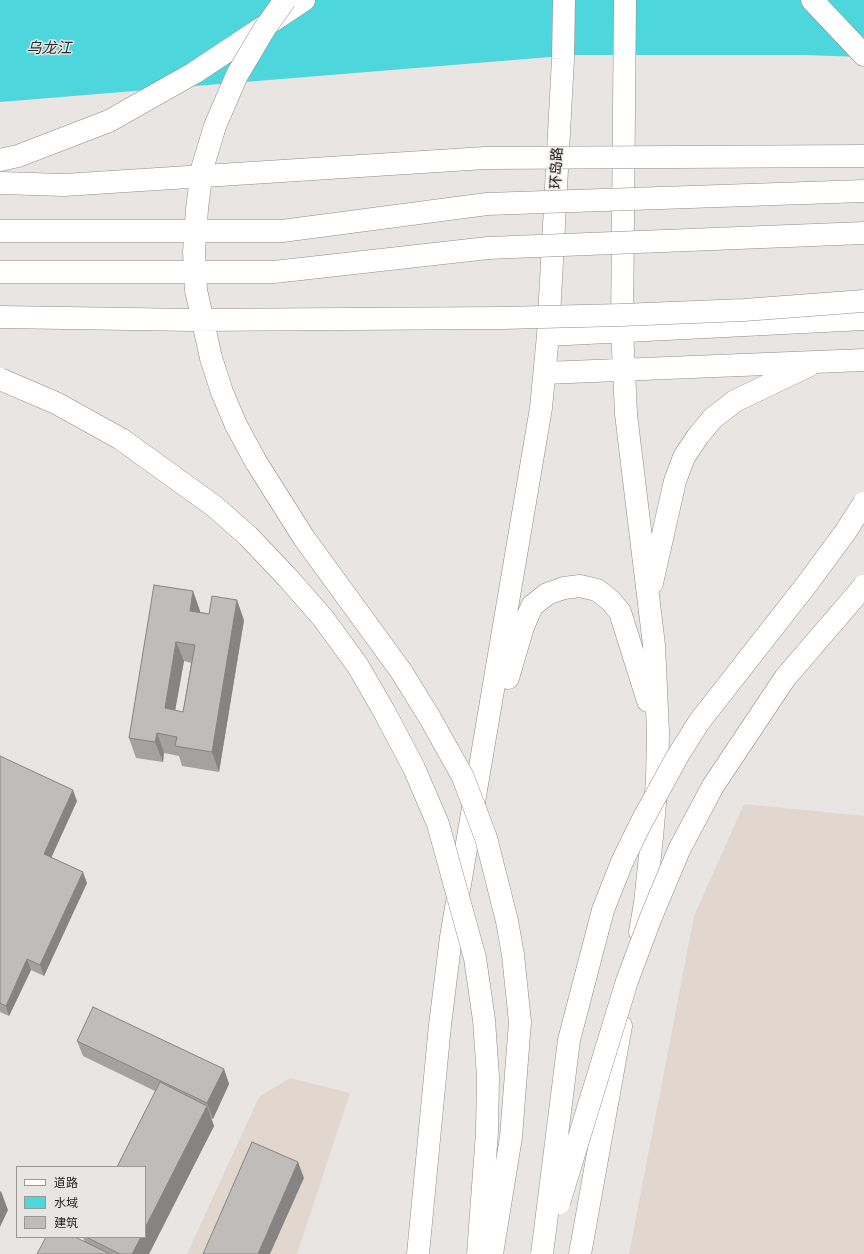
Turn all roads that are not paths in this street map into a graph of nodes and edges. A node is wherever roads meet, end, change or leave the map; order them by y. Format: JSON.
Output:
{"nodes":[{"id":1,"x":285,"y":0,"type":"edge"},
{"id":2,"x":304,"y":0,"type":"edge"},
{"id":3,"x":564,"y":0,"type":"edge"},
{"id":4,"x":625,"y":0,"type":"edge"},
{"id":5,"x":812,"y":0,"type":"edge"},
{"id":6,"x":864,"y":55,"type":"edge"},
{"id":7,"x":864,"y":156,"type":"edge"},
{"id":8,"x":0,"y":160,"type":"edge"},
{"id":9,"x":0,"y":183,"type":"edge"},
{"id":10,"x":864,"y":191,"type":"edge"},
{"id":11,"x":0,"y":231,"type":"edge"},
{"id":12,"x":864,"y":233,"type":"edge"},
{"id":13,"x":0,"y":272,"type":"edge"},
{"id":14,"x":864,"y":301,"type":"edge"},
{"id":15,"x":0,"y":317,"type":"edge"},
{"id":16,"x":864,"y":319,"type":"edge"},
{"id":17,"x":622,"y":332,"type":"junction"},
{"id":18,"x":548,"y":335,"type":"junction"},
{"id":19,"x":864,"y":360,"type":"edge"},
{"id":20,"x":816,"y":362,"type":"junction"},
{"id":21,"x":624,"y":369,"type":"junction"},
{"id":22,"x":545,"y":372,"type":"junction"},
{"id":23,"x":0,"y":379,"type":"edge"},
{"id":24,"x":864,"y":503,"type":"edge"},
{"id":25,"x":864,"y":586,"type":"edge"},
{"id":26,"x":648,"y":600,"type":"junction"},
{"id":27,"x":658,"y":732,"type":"junction"},
{"id":28,"x":481,"y":767,"type":"junction"},
{"id":29,"x":418,"y":1254,"type":"edge"},
{"id":30,"x":478,"y":1254,"type":"edge"},
{"id":31,"x":492,"y":1254,"type":"edge"},
{"id":32,"x":543,"y":1254,"type":"edge"},
{"id":33,"x":580,"y":1254,"type":"edge"}],
"edges":[{"from":1,"to":31,"type":"main road","bridge":true},
{"from":2,"to":8,"type":"main road","bridge":true},
{"from":3,"to":18,"type":"main road","name":"环岛路"},
{"from":4,"to":17,"type":"main road"},
{"from":5,"to":6,"type":"main road"},
{"from":7,"to":9,"type":"main road","bridge":true},
{"from":10,"to":11,"type":"main road","bridge":true},
{"from":12,"to":13,"type":"main road","bridge":true},
{"from":14,"to":15,"type":"main road","bridge":true},
{"from":16,"to":17,"type":"main road"},
{"from":17,"to":18,"type":"main road"},
{"from":17,"to":21,"type":"main road"},
{"from":18,"to":22,"type":"main road","name":"环岛路"},
{"from":19,"to":20,"type":"main road"},
{"from":20,"to":21,"type":"main road"},
{"from":20,"to":26,"type":"main road"},
{"from":21,"to":22,"type":"main road"},
{"from":21,"to":26,"type":"main road"},
{"from":22,"to":28,"type":"main road","name":"环岛路"},
{"from":23,"to":30,"type":"main road","bridge":true},
{"from":24,"to":32,"type":"main road","bridge":true},
{"from":25,"to":32,"type":"main road","bridge":true},
{"from":26,"to":27,"type":"main road"},
{"from":27,"to":28,"type":"main road"},
{"from":27,"to":33,"type":"main road"},
{"from":28,"to":29,"type":"main road"}]}
